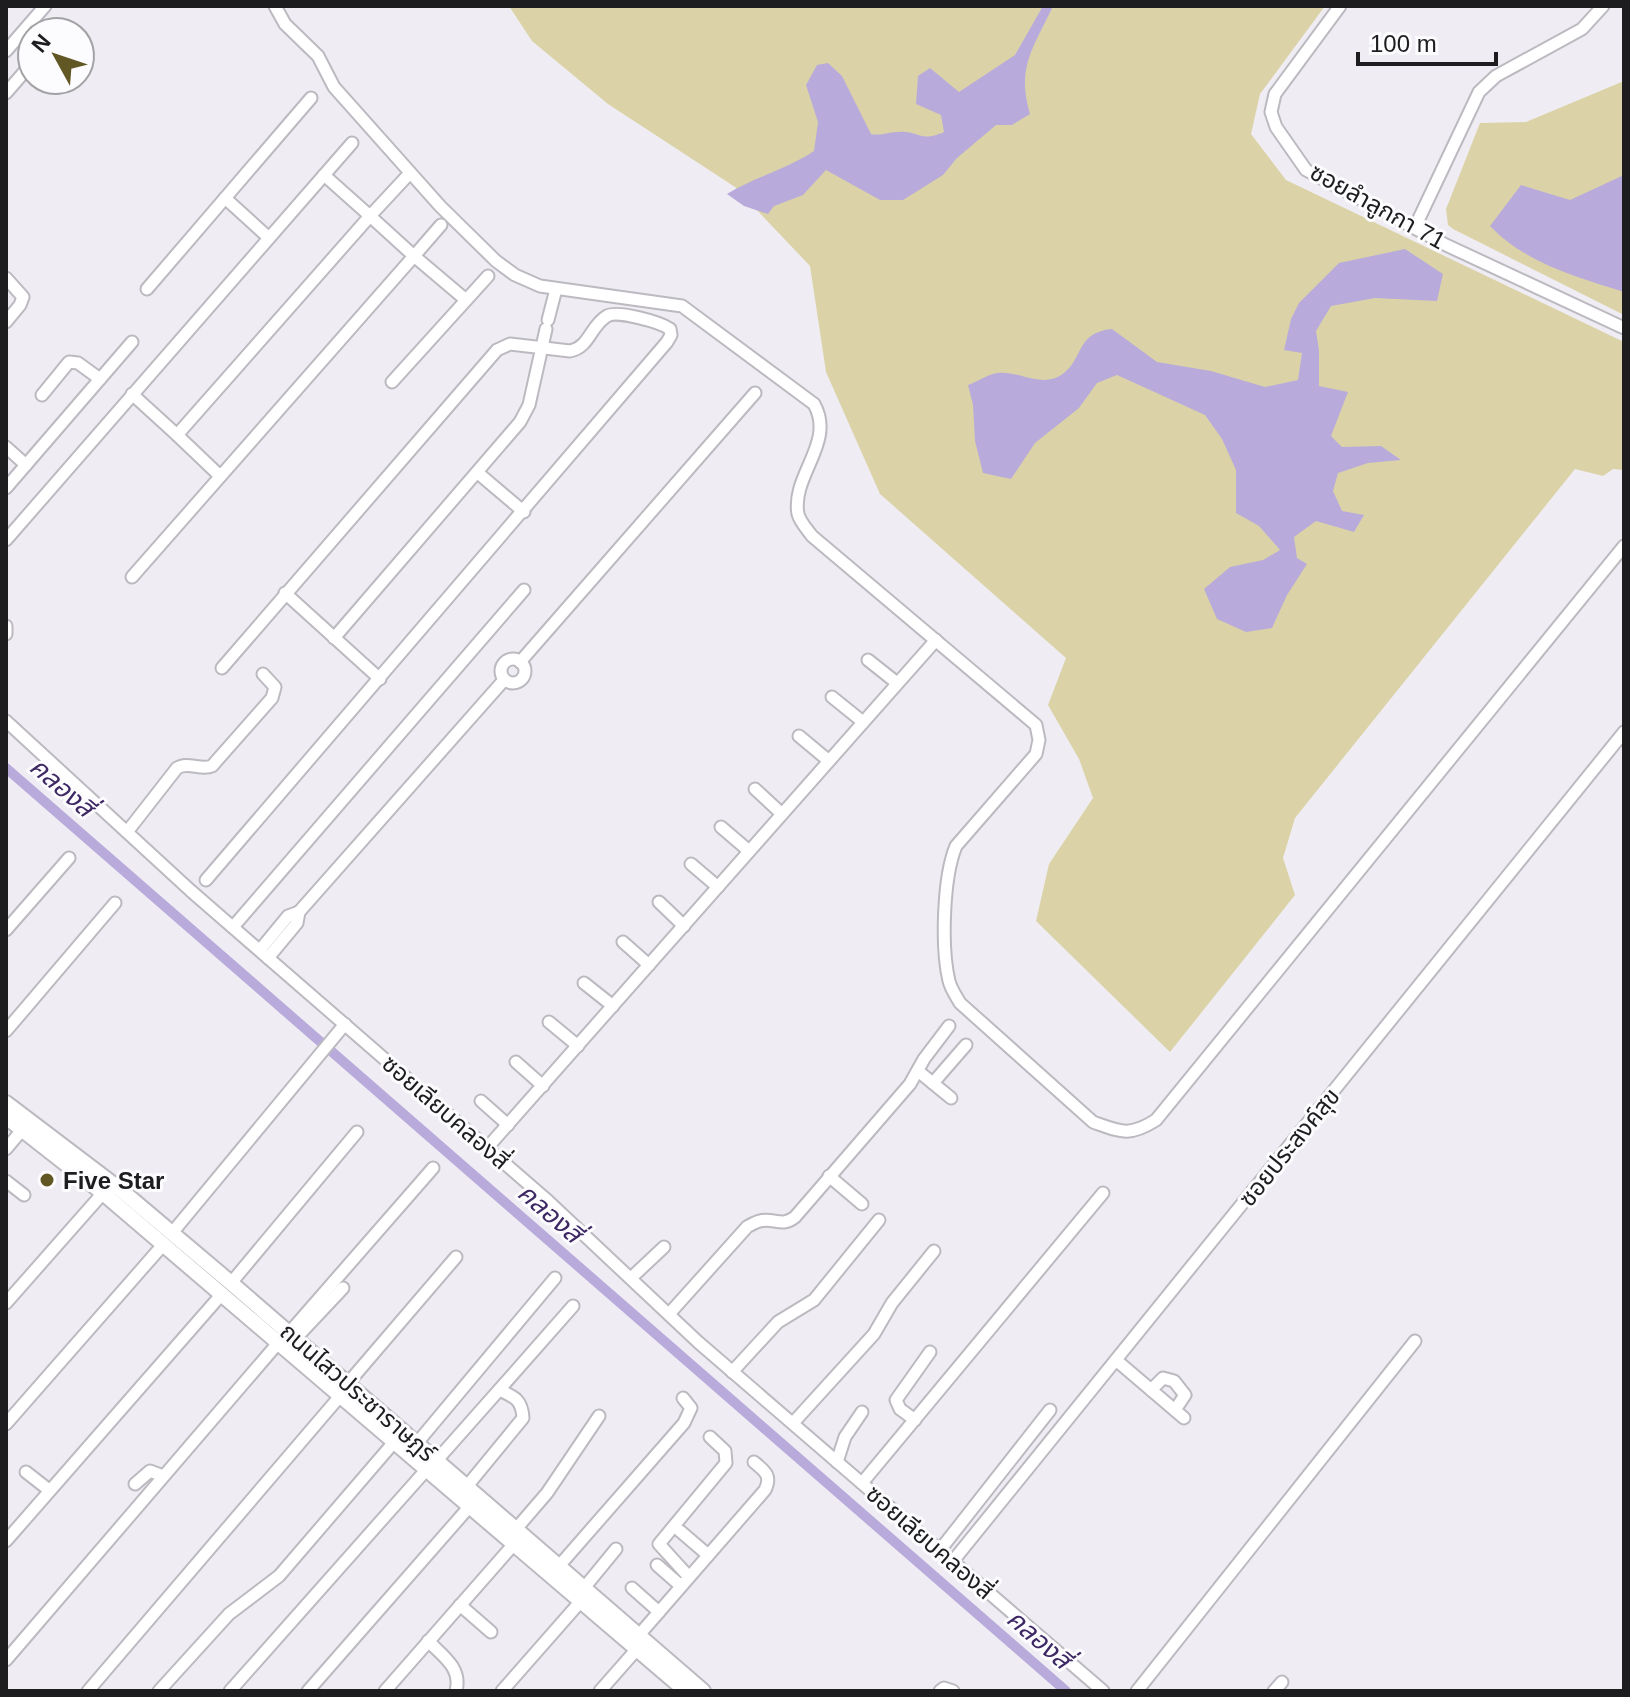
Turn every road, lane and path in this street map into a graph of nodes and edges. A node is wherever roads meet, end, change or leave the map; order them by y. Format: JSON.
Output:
{"nodes":[{"id":1,"x":45,"y":6,"type":"edge"},
{"id":2,"x":275,"y":6,"type":"edge"},
{"id":3,"x":1340,"y":6,"type":"edge"},
{"id":4,"x":1603,"y":6,"type":"edge"},
{"id":5,"x":6,"y":51,"type":"edge"},
{"id":6,"x":311,"y":98,"type":"dead end"},
{"id":7,"x":352,"y":143,"type":"dead end"},
{"id":8,"x":410,"y":173,"type":"junction"},
{"id":9,"x":324,"y":175,"type":"junction"},
{"id":10,"x":225,"y":198,"type":"junction"},
{"id":11,"x":370,"y":216,"type":"junction"},
{"id":12,"x":441,"y":225,"type":"dead end"},
{"id":13,"x":1415,"y":227,"type":"junction"},
{"id":14,"x":269,"y":238,"type":"junction"},
{"id":15,"x":414,"y":256,"type":"junction"},
{"id":16,"x":488,"y":276,"type":"dead end"},
{"id":17,"x":6,"y":278,"type":"edge"},
{"id":18,"x":147,"y":289,"type":"dead end"},
{"id":19,"x":556,"y":289,"type":"junction"},
{"id":20,"x":466,"y":300,"type":"junction"},
{"id":21,"x":6,"y":322,"type":"edge"},
{"id":22,"x":1624,"y":328,"type":"edge"},
{"id":23,"x":132,"y":342,"type":"dead end"},
{"id":24,"x":541,"y":348,"type":"junction"},
{"id":25,"x":100,"y":379,"type":"junction"},
{"id":26,"x":392,"y":382,"type":"dead end"},
{"id":27,"x":755,"y":393,"type":"dead end"},
{"id":28,"x":132,"y":394,"type":"junction"},
{"id":29,"x":42,"y":395,"type":"dead end"},
{"id":30,"x":177,"y":435,"type":"junction"},
{"id":31,"x":6,"y":447,"type":"edge"},
{"id":32,"x":26,"y":465,"type":"junction"},
{"id":33,"x":478,"y":473,"type":"junction"},
{"id":34,"x":220,"y":476,"type":"junction"},
{"id":35,"x":6,"y":488,"type":"edge"},
{"id":36,"x":524,"y":512,"type":"junction"},
{"id":37,"x":6,"y":540,"type":"edge"},
{"id":38,"x":1624,"y":546,"type":"edge"},
{"id":39,"x":132,"y":577,"type":"dead end"},
{"id":40,"x":524,"y":590,"type":"dead end"},
{"id":41,"x":285,"y":593,"type":"junction"},
{"id":42,"x":6,"y":626,"type":"edge"},
{"id":43,"x":6,"y":634,"type":"edge"},
{"id":44,"x":334,"y":638,"type":"junction"},
{"id":45,"x":936,"y":640,"type":"junction"},
{"id":46,"x":868,"y":660,"type":"dead end"},
{"id":47,"x":520,"y":662,"type":"junction"},
{"id":48,"x":222,"y":668,"type":"dead end"},
{"id":49,"x":263,"y":674,"type":"dead end"},
{"id":50,"x":380,"y":679,"type":"junction"},
{"id":51,"x":504,"y":680,"type":"junction"},
{"id":52,"x":897,"y":683,"type":"junction"},
{"id":53,"x":832,"y":697,"type":"dead end"},
{"id":54,"x":6,"y":721,"type":"edge"},
{"id":55,"x":863,"y":722,"type":"junction"},
{"id":56,"x":1624,"y":732,"type":"edge"},
{"id":57,"x":799,"y":736,"type":"dead end"},
{"id":58,"x":829,"y":761,"type":"junction"},
{"id":59,"x":755,"y":789,"type":"dead end"},
{"id":60,"x":782,"y":814,"type":"junction"},
{"id":61,"x":721,"y":827,"type":"dead end"},
{"id":62,"x":127,"y":832,"type":"junction"},
{"id":63,"x":749,"y":851,"type":"junction"},
{"id":64,"x":69,"y":858,"type":"dead end"},
{"id":65,"x":691,"y":864,"type":"dead end"},
{"id":66,"x":206,"y":880,"type":"dead end"},
{"id":67,"x":718,"y":887,"type":"junction"},
{"id":68,"x":659,"y":902,"type":"dead end"},
{"id":69,"x":115,"y":903,"type":"dead end"},
{"id":70,"x":684,"y":926,"type":"junction"},
{"id":71,"x":233,"y":927,"type":"junction"},
{"id":72,"x":6,"y":930,"type":"edge"},
{"id":73,"x":623,"y":942,"type":"dead end"},
{"id":74,"x":264,"y":954,"type":"junction"},
{"id":75,"x":649,"y":965,"type":"junction"},
{"id":76,"x":584,"y":983,"type":"dead end"},
{"id":77,"x":613,"y":1006,"type":"junction"},
{"id":78,"x":549,"y":1022,"type":"dead end"},
{"id":79,"x":949,"y":1026,"type":"dead end"},
{"id":80,"x":341,"y":1028,"type":"junction"},
{"id":81,"x":6,"y":1031,"type":"edge"},
{"id":82,"x":966,"y":1045,"type":"dead end"},
{"id":83,"x":578,"y":1046,"type":"junction"},
{"id":84,"x":516,"y":1062,"type":"dead end"},
{"id":85,"x":918,"y":1071,"type":"junction"},
{"id":86,"x":933,"y":1083,"type":"junction"},
{"id":87,"x":543,"y":1086,"type":"junction"},
{"id":88,"x":951,"y":1098,"type":"dead end"},
{"id":89,"x":481,"y":1101,"type":"dead end"},
{"id":90,"x":6,"y":1103,"type":"edge"},
{"id":91,"x":11,"y":1124,"type":"edge"},
{"id":92,"x":508,"y":1125,"type":"junction"},
{"id":93,"x":357,"y":1132,"type":"dead end"},
{"id":94,"x":487,"y":1148,"type":"junction"},
{"id":95,"x":6,"y":1149,"type":"edge"},
{"id":96,"x":433,"y":1168,"type":"dead end"},
{"id":97,"x":829,"y":1176,"type":"junction"},
{"id":98,"x":6,"y":1181,"type":"edge"},
{"id":99,"x":103,"y":1193,"type":"junction"},
{"id":100,"x":1103,"y":1193,"type":"dead end"},
{"id":101,"x":24,"y":1195,"type":"dead end"},
{"id":102,"x":862,"y":1204,"type":"dead end"},
{"id":103,"x":879,"y":1220,"type":"dead end"},
{"id":104,"x":172,"y":1233,"type":"junction"},
{"id":105,"x":162,"y":1246,"type":"junction"},
{"id":106,"x":664,"y":1247,"type":"dead end"},
{"id":107,"x":934,"y":1251,"type":"dead end"},
{"id":108,"x":456,"y":1257,"type":"dead end"},
{"id":109,"x":555,"y":1278,"type":"dead end"},
{"id":110,"x":631,"y":1278,"type":"junction"},
{"id":111,"x":343,"y":1288,"type":"dead end"},
{"id":112,"x":226,"y":1289,"type":"junction"},
{"id":113,"x":7,"y":1301,"type":"edge"},
{"id":114,"x":573,"y":1306,"type":"dead end"},
{"id":115,"x":669,"y":1314,"type":"junction"},
{"id":116,"x":288,"y":1337,"type":"junction"},
{"id":117,"x":1415,"y":1341,"type":"dead end"},
{"id":118,"x":930,"y":1352,"type":"dead end"},
{"id":119,"x":1116,"y":1360,"type":"junction"},
{"id":120,"x":732,"y":1372,"type":"junction"},
{"id":121,"x":345,"y":1389,"type":"junction"},
{"id":122,"x":499,"y":1390,"type":"junction"},
{"id":123,"x":1151,"y":1390,"type":"junction"},
{"id":124,"x":683,"y":1398,"type":"dead end"},
{"id":125,"x":1050,"y":1410,"type":"dead end"},
{"id":126,"x":862,"y":1412,"type":"dead end"},
{"id":127,"x":599,"y":1416,"type":"dead end"},
{"id":128,"x":915,"y":1420,"type":"junction"},
{"id":129,"x":793,"y":1423,"type":"junction"},
{"id":130,"x":6,"y":1424,"type":"edge"},
{"id":131,"x":710,"y":1437,"type":"dead end"},
{"id":132,"x":395,"y":1441,"type":"junction"},
{"id":133,"x":417,"y":1443,"type":"junction"},
{"id":134,"x":754,"y":1462,"type":"dead end"},
{"id":135,"x":837,"y":1462,"type":"junction"},
{"id":136,"x":432,"y":1465,"type":"junction"},
{"id":137,"x":26,"y":1472,"type":"dead end"},
{"id":138,"x":163,"y":1476,"type":"junction"},
{"id":139,"x":862,"y":1483,"type":"junction"},
{"id":140,"x":135,"y":1484,"type":"dead end"},
{"id":141,"x":468,"y":1485,"type":"junction"},
{"id":142,"x":49,"y":1490,"type":"junction"},
{"id":143,"x":470,"y":1506,"type":"junction"},
{"id":144,"x":509,"y":1531,"type":"junction"},
{"id":145,"x":680,"y":1531,"type":"dead end"},
{"id":146,"x":6,"y":1541,"type":"edge"},
{"id":147,"x":616,"y":1549,"type":"dead end"},
{"id":148,"x":940,"y":1550,"type":"junction"},
{"id":149,"x":708,"y":1555,"type":"junction"},
{"id":150,"x":953,"y":1561,"type":"junction"},
{"id":151,"x":657,"y":1565,"type":"dead end"},
{"id":152,"x":559,"y":1566,"type":"junction"},
{"id":153,"x":685,"y":1581,"type":"junction"},
{"id":154,"x":632,"y":1588,"type":"dead end"},
{"id":155,"x":582,"y":1594,"type":"junction"},
{"id":156,"x":460,"y":1605,"type":"junction"},
{"id":157,"x":659,"y":1612,"type":"junction"},
{"id":158,"x":491,"y":1632,"type":"dead end"},
{"id":159,"x":428,"y":1641,"type":"junction"},
{"id":160,"x":638,"y":1642,"type":"junction"},
{"id":161,"x":6,"y":1660,"type":"edge"},
{"id":162,"x":88,"y":1691,"type":"edge"},
{"id":163,"x":159,"y":1691,"type":"edge"},
{"id":164,"x":230,"y":1691,"type":"edge"},
{"id":165,"x":308,"y":1691,"type":"edge"},
{"id":166,"x":385,"y":1691,"type":"edge"},
{"id":167,"x":456,"y":1691,"type":"edge"},
{"id":168,"x":502,"y":1691,"type":"edge"},
{"id":169,"x":600,"y":1691,"type":"edge"},
{"id":170,"x":686,"y":1691,"type":"edge"},
{"id":171,"x":703,"y":1691,"type":"edge"},
{"id":172,"x":940,"y":1691,"type":"edge"},
{"id":173,"x":953,"y":1691,"type":"edge"},
{"id":174,"x":1103,"y":1691,"type":"edge"},
{"id":175,"x":1137,"y":1691,"type":"edge"}],
"edges":[{"from":1,"to":5,"type":"street"},
{"from":2,"to":8,"type":"street"},
{"from":3,"to":13,"type":"street","name":"ซอยลำลูกกา 71"},
{"from":4,"to":13,"type":"street"},
{"from":6,"to":10,"type":"street"},
{"from":7,"to":9,"type":"street"},
{"from":8,"to":11,"type":"street"},
{"from":8,"to":19,"type":"street"},
{"from":9,"to":11,"type":"street"},
{"from":9,"to":14,"type":"street"},
{"from":10,"to":14,"type":"street"},
{"from":10,"to":18,"type":"street"},
{"from":11,"to":15,"type":"street"},
{"from":11,"to":30,"type":"street"},
{"from":12,"to":15,"type":"street"},
{"from":13,"to":22,"type":"street","name":"ซอยลำลูกกา 71"},
{"from":14,"to":28,"type":"street"},
{"from":15,"to":20,"type":"street"},
{"from":15,"to":34,"type":"street"},
{"from":16,"to":20,"type":"street"},
{"from":17,"to":21,"type":"street"},
{"from":19,"to":24,"type":"street"},
{"from":19,"to":45,"type":"street"},
{"from":20,"to":26,"type":"street"},
{"from":23,"to":25,"type":"street"},
{"from":24,"to":33,"type":"street"},
{"from":24,"to":36,"type":"street"},
{"from":24,"to":41,"type":"street"},
{"from":25,"to":29,"type":"street"},
{"from":25,"to":32,"type":"street"},
{"from":27,"to":47,"type":"street"},
{"from":28,"to":30,"type":"street"},
{"from":28,"to":37,"type":"street"},
{"from":30,"to":34,"type":"street"},
{"from":31,"to":32,"type":"street"},
{"from":32,"to":35,"type":"street"},
{"from":33,"to":36,"type":"street"},
{"from":33,"to":44,"type":"street"},
{"from":34,"to":39,"type":"street"},
{"from":36,"to":50,"type":"street"},
{"from":38,"to":45,"type":"street"},
{"from":40,"to":71,"type":"street"},
{"from":41,"to":44,"type":"street"},
{"from":41,"to":48,"type":"street"},
{"from":42,"to":43,"type":"street"},
{"from":44,"to":50,"type":"street"},
{"from":45,"to":52,"type":"street"},
{"from":46,"to":52,"type":"street"},
{"from":47,"to":51,"type":"street"},
{"from":47,"to":51,"type":"street"},
{"from":49,"to":62,"type":"street"},
{"from":50,"to":66,"type":"street"},
{"from":51,"to":74,"type":"street"},
{"from":52,"to":55,"type":"street"},
{"from":53,"to":55,"type":"street"},
{"from":54,"to":62,"type":"street","name":"ซอยเลียบคลองสี่"},
{"from":55,"to":58,"type":"street"},
{"from":56,"to":119,"type":"street","name":"ซอยประสงค์สุข"},
{"from":57,"to":58,"type":"street"},
{"from":58,"to":60,"type":"street"},
{"from":59,"to":60,"type":"street"},
{"from":60,"to":63,"type":"street"},
{"from":61,"to":63,"type":"street"},
{"from":62,"to":71,"type":"street","name":"ซอยเลียบคลองสี่"},
{"from":63,"to":67,"type":"street"},
{"from":64,"to":72,"type":"street"},
{"from":65,"to":67,"type":"street"},
{"from":67,"to":70,"type":"street"},
{"from":68,"to":70,"type":"street"},
{"from":69,"to":81,"type":"street"},
{"from":70,"to":75,"type":"street"},
{"from":71,"to":74,"type":"street","name":"ซอยเลียบคลองสี่"},
{"from":73,"to":75,"type":"street"},
{"from":74,"to":80,"type":"street","name":"ซอยเลียบคลองสี่"},
{"from":75,"to":77,"type":"street"},
{"from":76,"to":77,"type":"street"},
{"from":77,"to":83,"type":"street"},
{"from":78,"to":83,"type":"street"},
{"from":79,"to":85,"type":"street"},
{"from":80,"to":94,"type":"street","name":"ซอยเลียบคลองสี่"},
{"from":80,"to":104,"type":"street"},
{"from":82,"to":86,"type":"street"},
{"from":83,"to":87,"type":"street"},
{"from":84,"to":87,"type":"street"},
{"from":85,"to":86,"type":"street"},
{"from":85,"to":97,"type":"street"},
{"from":86,"to":88,"type":"street"},
{"from":87,"to":92,"type":"street"},
{"from":89,"to":92,"type":"street"},
{"from":90,"to":104,"type":"main road","name":"ถนนไสวประชาราษฎร์"},
{"from":91,"to":95,"type":"street"},
{"from":91,"to":99,"type":"main road","name":"ถนนไสวประชาราษฎร์"},
{"from":92,"to":94,"type":"street"},
{"from":93,"to":112,"type":"street"},
{"from":94,"to":110,"type":"street","name":"ซอยเลียบคลองสี่"},
{"from":96,"to":116,"type":"street"},
{"from":97,"to":102,"type":"street"},
{"from":97,"to":115,"type":"street"},
{"from":98,"to":101,"type":"street"},
{"from":99,"to":105,"type":"main road","name":"ถนนไสวประชาราษฎร์"},
{"from":99,"to":113,"type":"street"},
{"from":100,"to":128,"type":"street"},
{"from":103,"to":120,"type":"street"},
{"from":104,"to":112,"type":"main road","name":"ถนนไสวประชาราษฎร์"},
{"from":105,"to":112,"type":"main road","name":"ถนนไสวประชาราษฎร์"},
{"from":105,"to":130,"type":"street"},
{"from":106,"to":110,"type":"street"},
{"from":107,"to":129,"type":"street"},
{"from":108,"to":121,"type":"street"},
{"from":109,"to":133,"type":"street"},
{"from":110,"to":115,"type":"street","name":"ซอยเลียบคลองสี่"},
{"from":111,"to":116,"type":"street"},
{"from":112,"to":116,"type":"main road","name":"ถนนไสวประชาราษฎร์"},
{"from":112,"to":142,"type":"street"},
{"from":114,"to":122,"type":"street"},
{"from":115,"to":120,"type":"street","name":"ซอยเลียบคลองสี่"},
{"from":116,"to":121,"type":"main road","name":"ถนนไสวประชาราษฎร์"},
{"from":116,"to":138,"type":"street"},
{"from":117,"to":175,"type":"street"},
{"from":118,"to":128,"type":"street"},
{"from":119,"to":123,"type":"street"},
{"from":119,"to":150,"type":"street","name":"ซอยประสงค์สุข"},
{"from":120,"to":129,"type":"street","name":"ซอยเลียบคลองสี่"},
{"from":121,"to":132,"type":"main road","name":"ถนนไสวประชาราษฎร์"},
{"from":121,"to":133,"type":"main road","name":"ถนนไสวประชาราษฎร์"},
{"from":121,"to":162,"type":"street"},
{"from":122,"to":136,"type":"street"},
{"from":122,"to":141,"type":"street"},
{"from":123,"to":123,"type":"street"},
{"from":124,"to":152,"type":"street"},
{"from":125,"to":148,"type":"street"},
{"from":126,"to":135,"type":"street"},
{"from":127,"to":144,"type":"street"},
{"from":128,"to":139,"type":"street"},
{"from":129,"to":135,"type":"street","name":"ซอยเลียบคลองสี่"},
{"from":131,"to":153,"type":"street"},
{"from":132,"to":136,"type":"main road","name":"ถนนไสวประชาราษฎร์"},
{"from":132,"to":163,"type":"street"},
{"from":133,"to":136,"type":"main road","name":"ถนนไสวประชาราษฎร์"},
{"from":134,"to":149,"type":"street"},
{"from":135,"to":139,"type":"street","name":"ซอยเลียบคลองสี่"},
{"from":136,"to":141,"type":"main road","name":"ถนนไสวประชาราษฎร์"},
{"from":136,"to":143,"type":"main road","name":"ถนนไสวประชาราษฎร์"},
{"from":136,"to":164,"type":"street"},
{"from":137,"to":142,"type":"street"},
{"from":138,"to":140,"type":"street"},
{"from":138,"to":161,"type":"street"},
{"from":139,"to":148,"type":"street","name":"ซอยเลียบคลองสี่"},
{"from":141,"to":144,"type":"main road","name":"ถนนไสวประชาราษฎร์"},
{"from":142,"to":146,"type":"street"},
{"from":143,"to":144,"type":"main road","name":"ถนนไสวประชาราษฎร์"},
{"from":143,"to":165,"type":"street"},
{"from":144,"to":152,"type":"main road","name":"ถนนไสวประชาราษฎร์"},
{"from":144,"to":155,"type":"main road","name":"ถนนไสวประชาราษฎร์"},
{"from":144,"to":156,"type":"street"},
{"from":145,"to":149,"type":"street"},
{"from":147,"to":155,"type":"street"},
{"from":148,"to":150,"type":"street","name":"ซอยเลียบคลองสี่"},
{"from":149,"to":153,"type":"street"},
{"from":150,"to":174,"type":"street","name":"ซอยเลียบคลองสี่"},
{"from":151,"to":153,"type":"street"},
{"from":152,"to":155,"type":"main road","name":"ถนนไสวประชาราษฎร์"},
{"from":153,"to":157,"type":"street"},
{"from":154,"to":157,"type":"street"},
{"from":155,"to":160,"type":"main road","name":"ถนนไสวประชาราษฎร์"},
{"from":155,"to":168,"type":"street"},
{"from":156,"to":158,"type":"street"},
{"from":156,"to":159,"type":"street"},
{"from":157,"to":160,"type":"street"},
{"from":159,"to":166,"type":"street"},
{"from":159,"to":167,"type":"street"},
{"from":160,"to":169,"type":"street"},
{"from":160,"to":170,"type":"main road","name":"ถนนไสวประชาราษฎร์"},
{"from":160,"to":171,"type":"main road","name":"ถนนไสวประชาราษฎร์"},
{"from":172,"to":173,"type":"street"}]}
